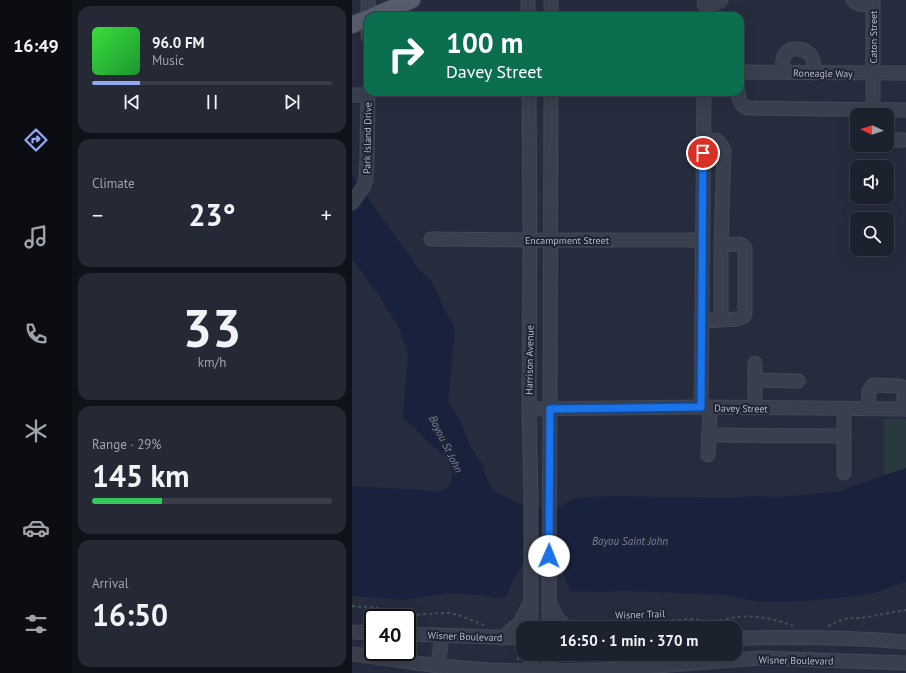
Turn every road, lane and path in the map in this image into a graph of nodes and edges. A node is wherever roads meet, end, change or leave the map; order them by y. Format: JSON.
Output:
{"nodes":[{"id":1,"x":368,"y":0,"type":"edge"},
{"id":2,"x":412,"y":0,"type":"edge"},
{"id":3,"x":528,"y":0,"type":"edge"},
{"id":4,"x":551,"y":0,"type":"edge"},
{"id":5,"x":721,"y":0,"type":"edge"},
{"id":6,"x":853,"y":0,"type":"edge"},
{"id":7,"x":873,"y":2,"type":"edge"},
{"id":8,"x":704,"y":7,"type":"edge"},
{"id":9,"x":368,"y":12,"type":"edge"},
{"id":10,"x":383,"y":12,"type":"edge"},
{"id":11,"x":528,"y":12,"type":"edge"},
{"id":12,"x":551,"y":12,"type":"edge"},
{"id":13,"x":364,"y":20,"type":"edge"},
{"id":14,"x":352,"y":25,"type":"edge"},
{"id":15,"x":744,"y":72,"type":"edge"},
{"id":16,"x":782,"y":72,"type":"junction"},
{"id":17,"x":814,"y":73,"type":"junction"},
{"id":18,"x":873,"y":73,"type":"junction"},
{"id":19,"x":906,"y":73,"type":"edge"},
{"id":20,"x":364,"y":94,"type":"edge"},
{"id":21,"x":352,"y":95,"type":"edge"},
{"id":22,"x":368,"y":96,"type":"edge"},
{"id":23,"x":529,"y":96,"type":"edge"},
{"id":24,"x":551,"y":96,"type":"edge"},
{"id":25,"x":704,"y":96,"type":"edge"},
{"id":26,"x":738,"y":96,"type":"edge"},
{"id":27,"x":873,"y":108,"type":"edge"},
{"id":28,"x":906,"y":110,"type":"edge"},
{"id":29,"x":894,"y":111,"type":"edge"},
{"id":30,"x":850,"y":112,"type":"edge"},
{"id":31,"x":704,"y":139,"type":"junction"},
{"id":32,"x":894,"y":140,"type":"edge"},
{"id":33,"x":906,"y":140,"type":"edge"},
{"id":34,"x":352,"y":203,"type":"edge"},
{"id":35,"x":431,"y":239,"type":"dead end"},
{"id":36,"x":530,"y":240,"type":"junction"},
{"id":37,"x":550,"y":240,"type":"junction"},
{"id":38,"x":702,"y":240,"type":"junction"},
{"id":39,"x":721,"y":245,"type":"junction"},
{"id":40,"x":721,"y":320,"type":"junction"},
{"id":41,"x":702,"y":321,"type":"junction"},
{"id":42,"x":755,"y":363,"type":"dead end"},
{"id":43,"x":755,"y":380,"type":"junction"},
{"id":44,"x":798,"y":380,"type":"dead end"},
{"id":45,"x":706,"y":407,"type":"junction"},
{"id":46,"x":756,"y":408,"type":"junction"},
{"id":47,"x":529,"y":409,"type":"junction"},
{"id":48,"x":550,"y":409,"type":"junction"},
{"id":49,"x":844,"y":409,"type":"junction"},
{"id":50,"x":868,"y":409,"type":"junction"},
{"id":51,"x":905,"y":409,"type":"edge"},
{"id":52,"x":709,"y":435,"type":"junction"},
{"id":53,"x":844,"y":436,"type":"junction"},
{"id":54,"x":708,"y":455,"type":"dead end"},
{"id":55,"x":844,"y":473,"type":"dead end"},
{"id":56,"x":530,"y":602,"type":"junction"},
{"id":57,"x":352,"y":606,"type":"edge"},
{"id":58,"x":906,"y":610,"type":"edge"},
{"id":59,"x":530,"y":621,"type":"edge"},
{"id":60,"x":557,"y":621,"type":"edge"},
{"id":61,"x":672,"y":621,"type":"edge"},
{"id":62,"x":702,"y":621,"type":"edge"},
{"id":63,"x":713,"y":621,"type":"edge"},
{"id":64,"x":795,"y":626,"type":"dead end"},
{"id":65,"x":826,"y":626,"type":"dead end"},
{"id":66,"x":488,"y":627,"type":"dead end"},
{"id":67,"x":352,"y":632,"type":"edge"},
{"id":68,"x":364,"y":633,"type":"edge"},
{"id":69,"x":416,"y":635,"type":"edge"},
{"id":70,"x":442,"y":636,"type":"junction"},
{"id":71,"x":502,"y":638,"type":"junction"},
{"id":72,"x":742,"y":638,"type":"edge"},
{"id":73,"x":516,"y":641,"type":"edge"},
{"id":74,"x":906,"y":642,"type":"edge"},
{"id":75,"x":352,"y":654,"type":"edge"},
{"id":76,"x":531,"y":661,"type":"edge"},
{"id":77,"x":550,"y":661,"type":"edge"},
{"id":78,"x":637,"y":661,"type":"edge"},
{"id":79,"x":906,"y":663,"type":"edge"},
{"id":80,"x":438,"y":666,"type":"junction"},
{"id":81,"x":637,"y":667,"type":"junction"},
{"id":82,"x":493,"y":672,"type":"edge"},
{"id":83,"x":531,"y":672,"type":"edge"},
{"id":84,"x":550,"y":672,"type":"edge"},
{"id":85,"x":585,"y":672,"type":"edge"}],
"edges":[{"from":1,"to":9,"type":"street"},
{"from":2,"to":10,"type":"main road"},
{"from":3,"to":11,"type":"street"},
{"from":4,"to":12,"type":"street"},
{"from":5,"to":8,"type":"street"},
{"from":6,"to":7,"type":"street"},
{"from":7,"to":18,"type":"street","name":"Caton Street"},
{"from":13,"to":14,"type":"main road"},
{"from":15,"to":16,"type":"street","name":"Roneagle Way"},
{"from":16,"to":17,"type":"street","name":"Roneagle Way"},
{"from":16,"to":17,"type":"street"},
{"from":17,"to":18,"type":"street","name":"Roneagle Way"},
{"from":18,"to":19,"type":"street","name":"Roneagle Way"},
{"from":18,"to":27,"type":"street","name":"Caton Street"},
{"from":20,"to":21,"type":"street"},
{"from":22,"to":34,"type":"street","name":"Park Island Drive"},
{"from":23,"to":36,"type":"street","name":"Harrison Avenue"},
{"from":24,"to":37,"type":"street","name":"Harrison Avenue"},
{"from":25,"to":31,"type":"street"},
{"from":26,"to":30,"type":"street"},
{"from":28,"to":29,"type":"street"},
{"from":31,"to":38,"type":"street"},
{"from":31,"to":39,"type":"street"},
{"from":32,"to":33,"type":"street"},
{"from":35,"to":36,"type":"street","name":"Encampment Street"},
{"from":36,"to":37,"type":"street","name":"Encampment Street"},
{"from":36,"to":47,"type":"street","name":"Harrison Avenue"},
{"from":37,"to":38,"type":"street","name":"Encampment Street"},
{"from":37,"to":48,"type":"street","name":"Harrison Avenue"},
{"from":38,"to":41,"type":"street"},
{"from":39,"to":40,"type":"street"},
{"from":39,"to":40,"type":"street"},
{"from":40,"to":41,"type":"street"},
{"from":41,"to":45,"type":"street"},
{"from":42,"to":43,"type":"street"},
{"from":43,"to":44,"type":"street"},
{"from":43,"to":46,"type":"street"},
{"from":45,"to":46,"type":"street","name":"Davey Street"},
{"from":45,"to":48,"type":"street","name":"Davey Street"},
{"from":45,"to":52,"type":"street"},
{"from":46,"to":49,"type":"street","name":"Davey Street"},
{"from":47,"to":48,"type":"street","name":"Davey Street"},
{"from":47,"to":56,"type":"street","name":"Harrison Avenue"},
{"from":48,"to":60,"type":"street","name":"Harrison Avenue"},
{"from":49,"to":50,"type":"street","name":"Davey Street"},
{"from":49,"to":53,"type":"street"},
{"from":50,"to":51,"type":"street","name":"Davey Street"},
{"from":50,"to":51,"type":"street"},
{"from":52,"to":53,"type":"street"},
{"from":52,"to":54,"type":"street"},
{"from":53,"to":55,"type":"street"},
{"from":56,"to":59,"type":"street","name":"Harrison Avenue"},
{"from":56,"to":71,"type":"street"},
{"from":57,"to":66,"type":"path"},
{"from":58,"to":65,"type":"path"},
{"from":61,"to":62,"type":"path","name":"Wisner Trail"},
{"from":63,"to":64,"type":"path","name":"Wisner Trail"},
{"from":67,"to":68,"type":"street"},
{"from":69,"to":70,"type":"street","name":"Wisner Boulevard"},
{"from":70,"to":71,"type":"street","name":"Wisner Boulevard"},
{"from":70,"to":80,"type":"street"},
{"from":71,"to":73,"type":"street","name":"Wisner Boulevard"},
{"from":72,"to":74,"type":"street"},
{"from":75,"to":80,"type":"street","name":"Wisner Boulevard"},
{"from":76,"to":83,"type":"street"},
{"from":77,"to":84,"type":"street"},
{"from":78,"to":81,"type":"street"},
{"from":79,"to":81,"type":"street","name":"Wisner Boulevard"},
{"from":80,"to":82,"type":"street","name":"Wisner Boulevard"},
{"from":81,"to":85,"type":"street","name":"Wisner Boulevard"},
{"from":82,"to":83,"type":"street","name":"Wisner Boulevard"},
{"from":83,"to":84,"type":"street","name":"Wisner Boulevard"},
{"from":84,"to":85,"type":"street","name":"Wisner Boulevard"}]}
